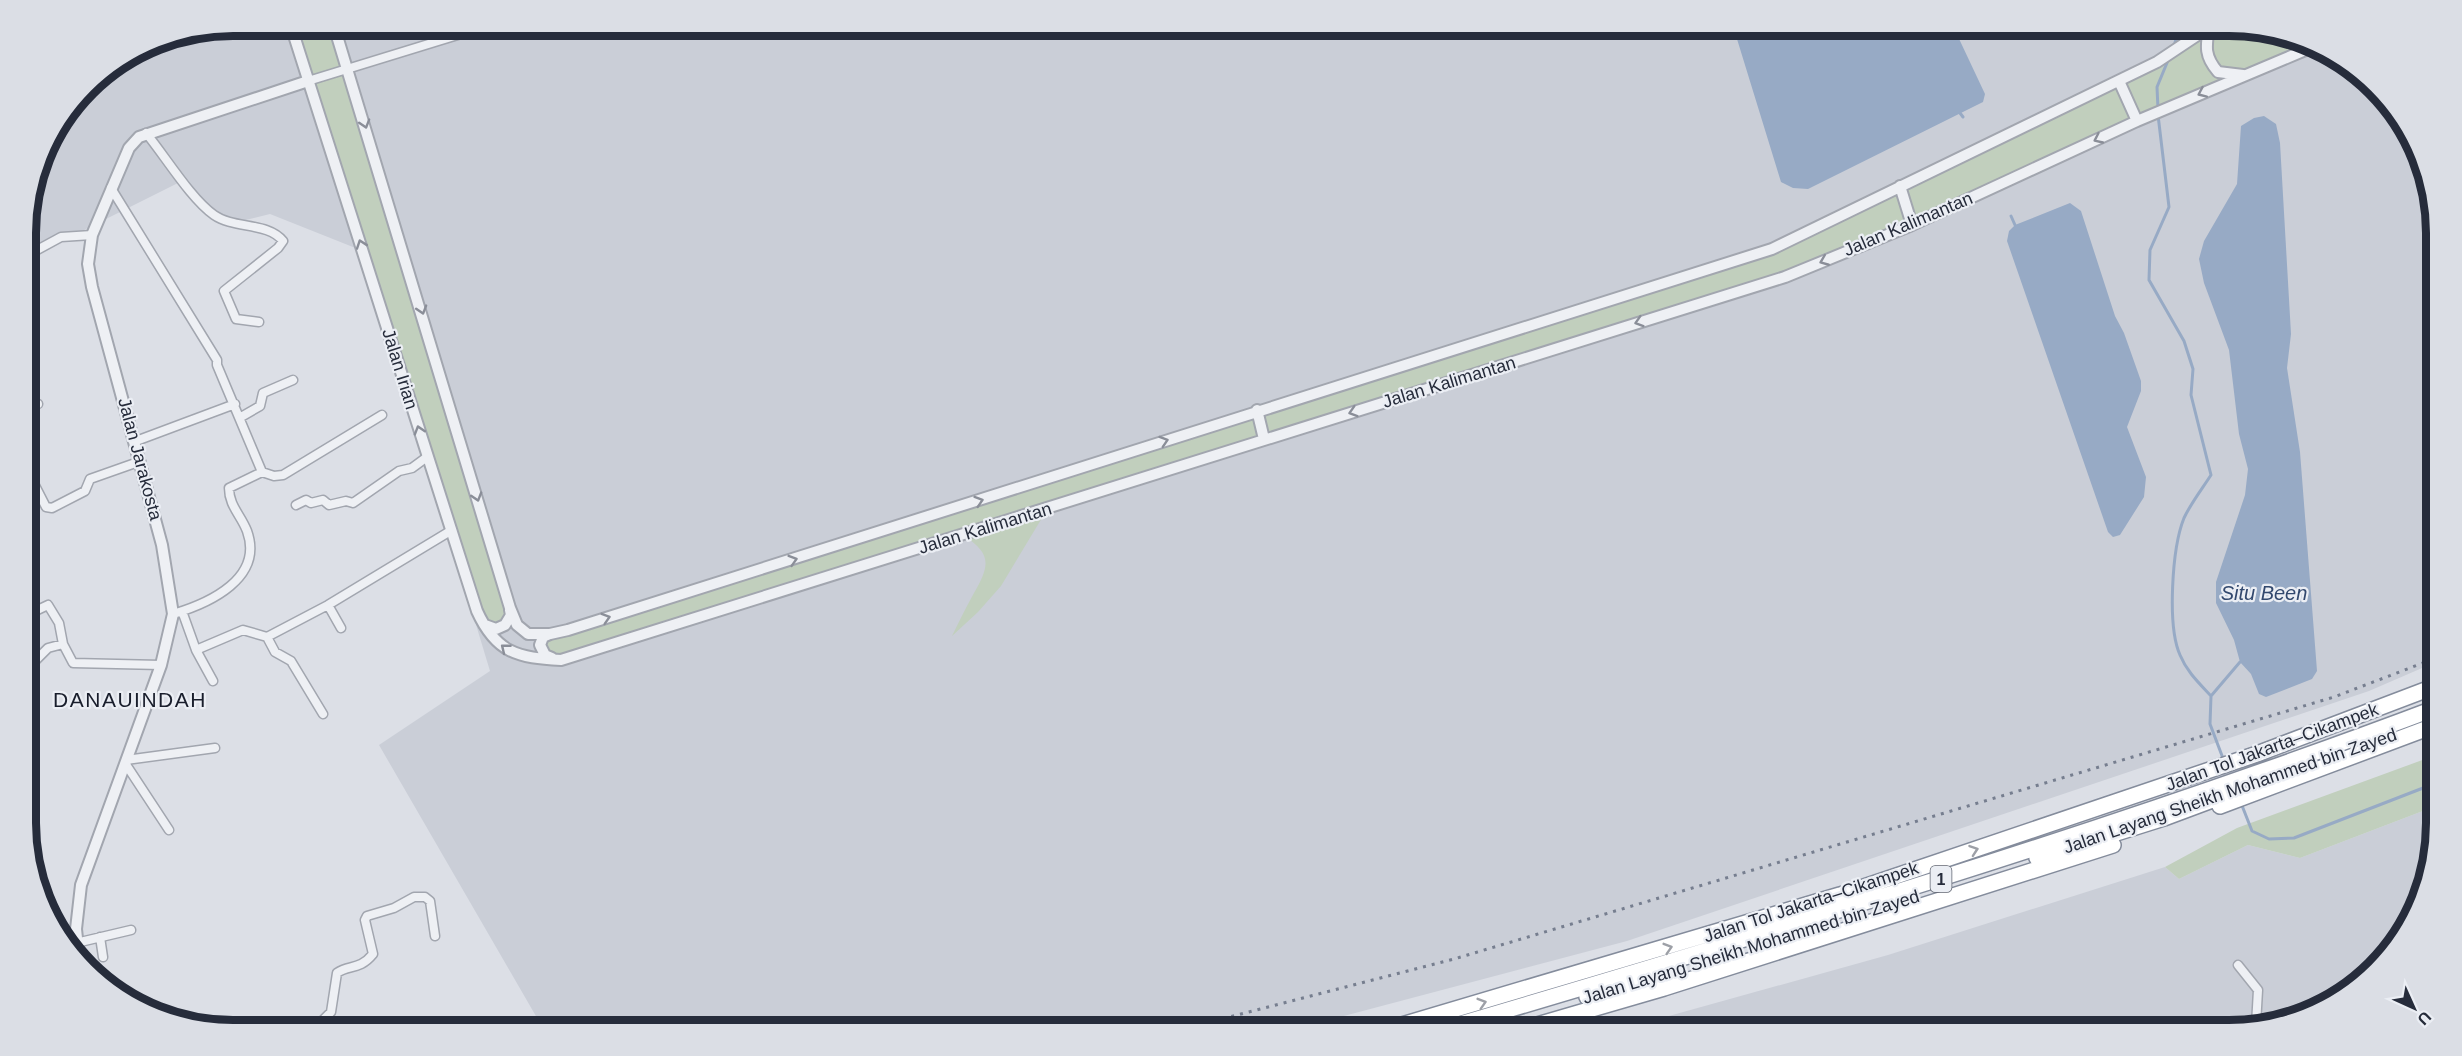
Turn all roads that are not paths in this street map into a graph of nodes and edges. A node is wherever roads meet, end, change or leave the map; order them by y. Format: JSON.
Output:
{"nodes":[{"id":1,"x":294,"y":36,"type":"edge"},
{"id":2,"x":337,"y":36,"type":"edge"},
{"id":3,"x":454,"y":36,"type":"edge"},
{"id":4,"x":2195,"y":36,"type":"edge"},
{"id":5,"x":2208,"y":36,"type":"edge"},
{"id":6,"x":2303,"y":50,"type":"edge"},
{"id":7,"x":348,"y":68,"type":"junction"},
{"id":8,"x":2243,"y":75,"type":"junction"},
{"id":9,"x":308,"y":81,"type":"junction"},
{"id":10,"x":2120,"y":81,"type":"junction"},
{"id":11,"x":2137,"y":121,"type":"junction"},
{"id":12,"x":146,"y":133,"type":"junction"},
{"id":13,"x":1900,"y":186,"type":"junction"},
{"id":14,"x":111,"y":189,"type":"junction"},
{"id":15,"x":1912,"y":225,"type":"junction"},
{"id":16,"x":92,"y":235,"type":"junction"},
{"id":17,"x":36,"y":251,"type":"edge"},
{"id":18,"x":259,"y":322,"type":"dead end"},
{"id":19,"x":293,"y":380,"type":"dead end"},
{"id":20,"x":235,"y":404,"type":"junction"},
{"id":21,"x":1257,"y":410,"type":"junction"},
{"id":22,"x":382,"y":415,"type":"dead end"},
{"id":23,"x":241,"y":417,"type":"junction"},
{"id":24,"x":1264,"y":439,"type":"junction"},
{"id":25,"x":136,"y":441,"type":"junction"},
{"id":26,"x":427,"y":457,"type":"junction"},
{"id":27,"x":141,"y":461,"type":"junction"},
{"id":28,"x":262,"y":472,"type":"junction"},
{"id":29,"x":36,"y":488,"type":"edge"},
{"id":30,"x":296,"y":505,"type":"dead end"},
{"id":31,"x":452,"y":531,"type":"junction"},
{"id":32,"x":328,"y":605,"type":"junction"},
{"id":33,"x":510,"y":610,"type":"junction"},
{"id":34,"x":36,"y":611,"type":"edge"},
{"id":35,"x":177,"y":613,"type":"junction"},
{"id":36,"x":483,"y":624,"type":"junction"},
{"id":37,"x":341,"y":628,"type":"dead end"},
{"id":38,"x":550,"y":634,"type":"junction"},
{"id":39,"x":267,"y":637,"type":"junction"},
{"id":40,"x":63,"y":644,"type":"junction"},
{"id":41,"x":196,"y":650,"type":"junction"},
{"id":42,"x":36,"y":660,"type":"edge"},
{"id":43,"x":561,"y":660,"type":"junction"},
{"id":44,"x":161,"y":665,"type":"junction"},
{"id":45,"x":213,"y":681,"type":"dead end"},
{"id":46,"x":2426,"y":690,"type":"edge"},
{"id":47,"x":2426,"y":712,"type":"edge"},
{"id":48,"x":323,"y":714,"type":"dead end"},
{"id":49,"x":2426,"y":722,"type":"edge"},
{"id":50,"x":2426,"y":729,"type":"edge"},
{"id":51,"x":215,"y":748,"type":"dead end"},
{"id":52,"x":125,"y":761,"type":"junction"},
{"id":53,"x":169,"y":830,"type":"dead end"},
{"id":54,"x":131,"y":930,"type":"dead end"},
{"id":55,"x":435,"y":936,"type":"dead end"},
{"id":56,"x":100,"y":937,"type":"junction"},
{"id":57,"x":76,"y":942,"type":"edge"},
{"id":58,"x":76,"y":943,"type":"edge"},
{"id":59,"x":103,"y":957,"type":"dead end"},
{"id":60,"x":2238,"y":965,"type":"dead end"},
{"id":61,"x":2256,"y":1018,"type":"edge"},
{"id":62,"x":323,"y":1020,"type":"edge"},
{"id":63,"x":1419,"y":1020,"type":"edge"},
{"id":64,"x":1474,"y":1020,"type":"edge"},
{"id":65,"x":1507,"y":1020,"type":"edge"},
{"id":66,"x":1553,"y":1020,"type":"edge"}],
"edges":[{"from":1,"to":9,"type":"street","name":"Jalan Irian"},
{"from":2,"to":7,"type":"street","name":"Jalan Irian"},
{"from":3,"to":7,"type":"street"},
{"from":4,"to":10,"type":"street","name":"Jalan Kalimantan"},
{"from":5,"to":8,"type":"street"},
{"from":6,"to":8,"type":"street","name":"Jalan Kalimantan"},
{"from":7,"to":9,"type":"street"},
{"from":7,"to":33,"type":"street","name":"Jalan Irian","one_way":true},
{"from":8,"to":11,"type":"street","name":"Jalan Kalimantan","one_way":true},
{"from":9,"to":12,"type":"street","name":"Jalan Jarakosta"},
{"from":26,"to":9,"type":"street","name":"Jalan Irian","one_way":true},
{"from":10,"to":11,"type":"street"},
{"from":10,"to":13,"type":"street","name":"Jalan Kalimantan"},
{"from":11,"to":15,"type":"street","name":"Jalan Kalimantan","one_way":true},
{"from":12,"to":14,"type":"street","name":"Jalan Jarakosta"},
{"from":12,"to":18,"type":"street"},
{"from":13,"to":15,"type":"street"},
{"from":13,"to":21,"type":"street","name":"Jalan Kalimantan"},
{"from":14,"to":16,"type":"street","name":"Jalan Jarakosta"},
{"from":14,"to":20,"type":"street"},
{"from":15,"to":24,"type":"street","name":"Jalan Kalimantan","one_way":true},
{"from":16,"to":17,"type":"street"},
{"from":16,"to":25,"type":"street","name":"Jalan Jarakosta"},
{"from":19,"to":23,"type":"street"},
{"from":20,"to":23,"type":"street"},
{"from":20,"to":25,"type":"street"},
{"from":21,"to":24,"type":"street"},
{"from":38,"to":21,"type":"street","name":"Jalan Kalimantan","one_way":true},
{"from":22,"to":28,"type":"street"},
{"from":23,"to":28,"type":"street"},
{"from":24,"to":43,"type":"street","name":"Jalan Kalimantan"},
{"from":25,"to":27,"type":"street","name":"Jalan Jarakosta"},
{"from":26,"to":30,"type":"street"},
{"from":26,"to":31,"type":"street","name":"Jalan Irian"},
{"from":27,"to":29,"type":"street"},
{"from":27,"to":35,"type":"street","name":"Jalan Jarakosta"},
{"from":28,"to":35,"type":"street"},
{"from":31,"to":32,"type":"street"},
{"from":31,"to":36,"type":"street","name":"Jalan Irian"},
{"from":32,"to":37,"type":"street"},
{"from":32,"to":39,"type":"street"},
{"from":33,"to":36,"type":"street"},
{"from":33,"to":38,"type":"street","name":"Jalan Irian"},
{"from":34,"to":40,"type":"street"},
{"from":35,"to":41,"type":"street"},
{"from":35,"to":44,"type":"street","name":"Jalan Jarakosta"},
{"from":43,"to":36,"type":"street","name":"Jalan Irian","one_way":true},
{"from":38,"to":43,"type":"street"},
{"from":39,"to":41,"type":"street"},
{"from":39,"to":48,"type":"street"},
{"from":40,"to":42,"type":"street"},
{"from":40,"to":44,"type":"street"},
{"from":41,"to":45,"type":"street"},
{"from":44,"to":52,"type":"street","name":"Jalan Jarakosta"},
{"from":63,"to":46,"type":"highway","name":"Jalan Tol Jakarta–Cikampek","number":"1","one_way":true},
{"from":47,"to":64,"type":"highway","name":"Jalan Layang Sheikh Mohammed bin Zayed","number":"1"},
{"from":49,"to":65,"type":"highway","name":"Jalan Layang Sheikh Mohammed bin Zayed","number":"1"},
{"from":50,"to":66,"type":"highway","name":"Jalan Tol Jakarta–Cikampek","number":"1"},
{"from":51,"to":52,"type":"street"},
{"from":52,"to":53,"type":"street"},
{"from":52,"to":57,"type":"street","name":"Jalan Jarakosta"},
{"from":54,"to":56,"type":"street"},
{"from":55,"to":62,"type":"street"},
{"from":56,"to":58,"type":"street"},
{"from":56,"to":59,"type":"street"},
{"from":60,"to":61,"type":"street"}]}
